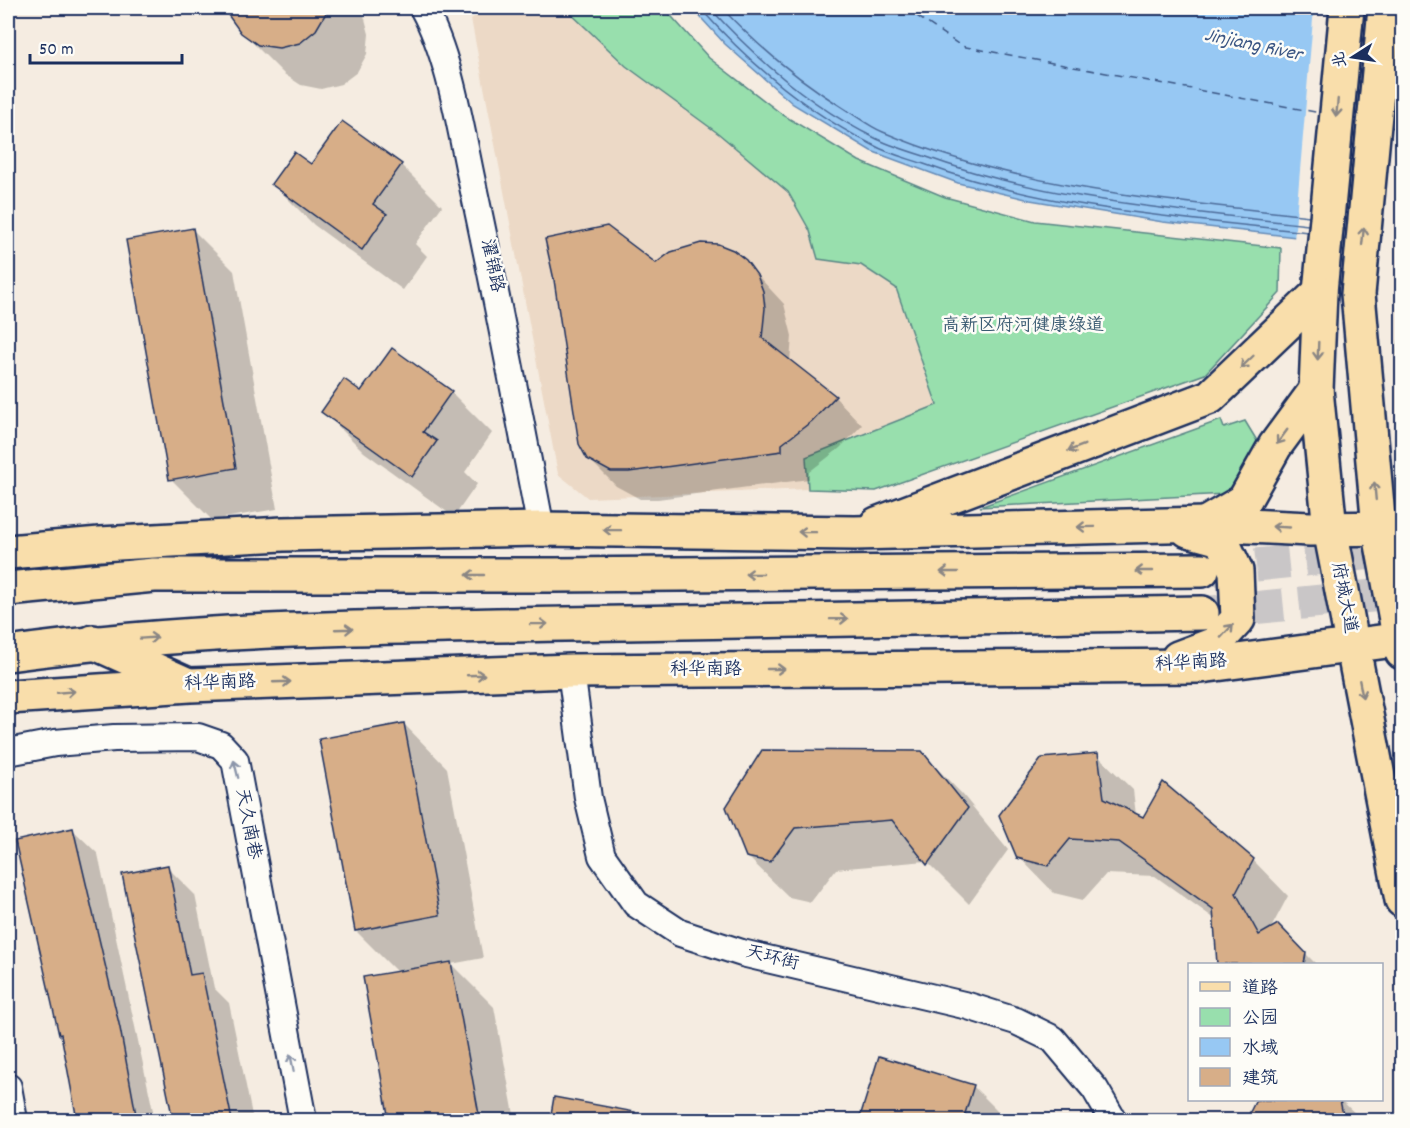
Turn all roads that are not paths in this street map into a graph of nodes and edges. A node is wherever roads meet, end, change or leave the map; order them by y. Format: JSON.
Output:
{"nodes":[{"id":1,"x":423,"y":8,"type":"edge"},
{"id":2,"x":1347,"y":8,"type":"edge"},
{"id":3,"x":1385,"y":8,"type":"edge"},
{"id":4,"x":1320,"y":292,"type":"junction"},
{"id":5,"x":1316,"y":390,"type":"junction"},
{"id":6,"x":1205,"y":524,"type":"junction"},
{"id":7,"x":1171,"y":525,"type":"junction"},
{"id":8,"x":1391,"y":528,"type":"edge"},
{"id":9,"x":541,"y":529,"type":"junction"},
{"id":10,"x":1330,"y":529,"type":"junction"},
{"id":11,"x":855,"y":533,"type":"junction"},
{"id":12,"x":283,"y":534,"type":"junction"},
{"id":13,"x":8,"y":552,"type":"edge"},
{"id":14,"x":1202,"y":570,"type":"tunnel mouth"},
{"id":15,"x":154,"y":575,"type":"junction"},
{"id":16,"x":8,"y":590,"type":"edge"},
{"id":17,"x":1202,"y":614,"type":"tunnel mouth"},
{"id":18,"x":93,"y":642,"type":"junction"},
{"id":19,"x":1402,"y":644,"type":"edge"},
{"id":20,"x":1352,"y":646,"type":"junction"},
{"id":21,"x":8,"y":654,"type":"edge"},
{"id":22,"x":1157,"y":666,"type":"junction"},
{"id":23,"x":572,"y":671,"type":"junction"},
{"id":24,"x":190,"y":686,"type":"junction"},
{"id":25,"x":8,"y":697,"type":"edge"},
{"id":26,"x":8,"y":752,"type":"edge"},
{"id":27,"x":1402,"y":900,"type":"edge"},
{"id":28,"x":8,"y":1087,"type":"edge"},
{"id":29,"x":14,"y":1120,"type":"edge"},
{"id":30,"x":303,"y":1120,"type":"edge"},
{"id":31,"x":1113,"y":1120,"type":"edge"}],
"edges":[{"from":1,"to":9,"type":"street","name":"濯锦路"},
{"from":2,"to":4,"type":"main road","name":"府城大道","one_way":true},
{"from":8,"to":3,"type":"main road","one_way":true},
{"from":4,"to":5,"type":"main road","name":"府城大道","one_way":true},
{"from":4,"to":11,"type":"main road","one_way":true},
{"from":5,"to":6,"type":"main road","one_way":true},
{"from":5,"to":10,"type":"main road","name":"府城大道"},
{"from":6,"to":7,"type":"main road"},
{"from":10,"to":6,"type":"main road","one_way":true},
{"from":7,"to":11,"type":"main road","one_way":true},
{"from":22,"to":7,"type":"main road","one_way":true},
{"from":8,"to":10,"type":"main road"},
{"from":8,"to":19,"type":"main road"},
{"from":11,"to":9,"type":"main road","one_way":true},
{"from":9,"to":12,"type":"main road"},
{"from":10,"to":20,"type":"main road","name":"府城大道"},
{"from":12,"to":13,"type":"main road"},
{"from":12,"to":15,"type":"main road"},
{"from":14,"to":15,"type":"main road","one_way":true},
{"from":15,"to":16,"type":"main road"},
{"from":18,"to":17,"type":"main road","one_way":true},
{"from":18,"to":21,"type":"main road"},
{"from":18,"to":24,"type":"main road"},
{"from":19,"to":20,"type":"main road","name":"科华南路"},
{"from":20,"to":22,"type":"main road","name":"科华南路"},
{"from":20,"to":27,"type":"main road","name":"府城大道","one_way":true},
{"from":23,"to":22,"type":"main road","name":"科华南路","one_way":true},
{"from":24,"to":23,"type":"main road","name":"科华南路","one_way":true},
{"from":23,"to":31,"type":"street","name":"天环街"},
{"from":25,"to":24,"type":"main road","name":"科华南路","one_way":true},
{"from":30,"to":26,"type":"street","name":"天久南巷","one_way":true},
{"from":28,"to":29,"type":"street"}]}
